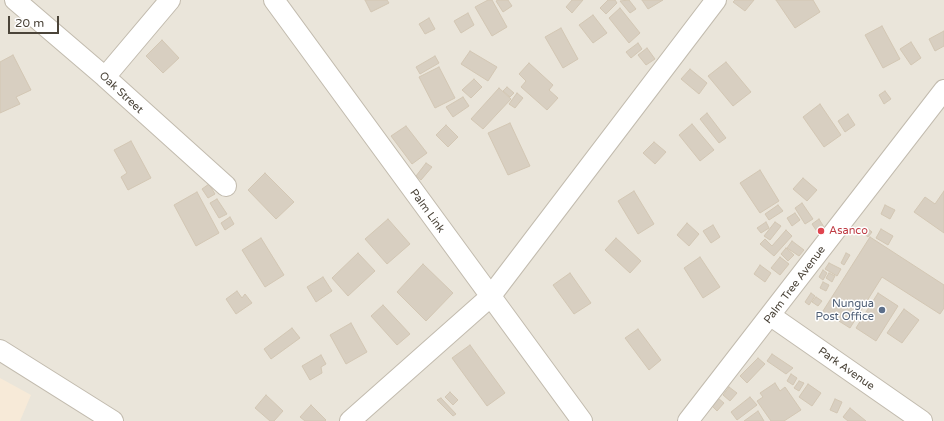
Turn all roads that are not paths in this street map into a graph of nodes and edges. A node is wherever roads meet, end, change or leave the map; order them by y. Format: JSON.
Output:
{"nodes":[{"id":1,"x":15,"y":0,"type":"edge"},
{"id":2,"x":170,"y":0,"type":"edge"},
{"id":3,"x":274,"y":0,"type":"edge"},
{"id":4,"x":716,"y":0,"type":"edge"},
{"id":5,"x":105,"y":77,"type":"junction"},
{"id":6,"x":944,"y":90,"type":"edge"},
{"id":7,"x":226,"y":186,"type":"dead end"},
{"id":8,"x":490,"y":297,"type":"junction"},
{"id":9,"x":771,"y":316,"type":"junction"},
{"id":10,"x":0,"y":350,"type":"edge"},
{"id":11,"x":113,"y":421,"type":"edge"},
{"id":12,"x":350,"y":421,"type":"edge"},
{"id":13,"x":582,"y":421,"type":"edge"},
{"id":14,"x":688,"y":421,"type":"edge"},
{"id":15,"x":922,"y":421,"type":"edge"}],
"edges":[{"from":1,"to":5,"type":"street","name":"Oak Street"},
{"from":2,"to":5,"type":"street"},
{"from":3,"to":8,"type":"street","name":"Palm Link"},
{"from":4,"to":8,"type":"street"},
{"from":5,"to":7,"type":"street","name":"Oak Street"},
{"from":6,"to":9,"type":"street","name":"Palm Tree Avenue"},
{"from":8,"to":12,"type":"street"},
{"from":8,"to":13,"type":"street","name":"Palm Link"},
{"from":9,"to":14,"type":"street","name":"Palm Tree Avenue"},
{"from":9,"to":15,"type":"street","name":"Park Avenue"},
{"from":10,"to":11,"type":"street"}]}
